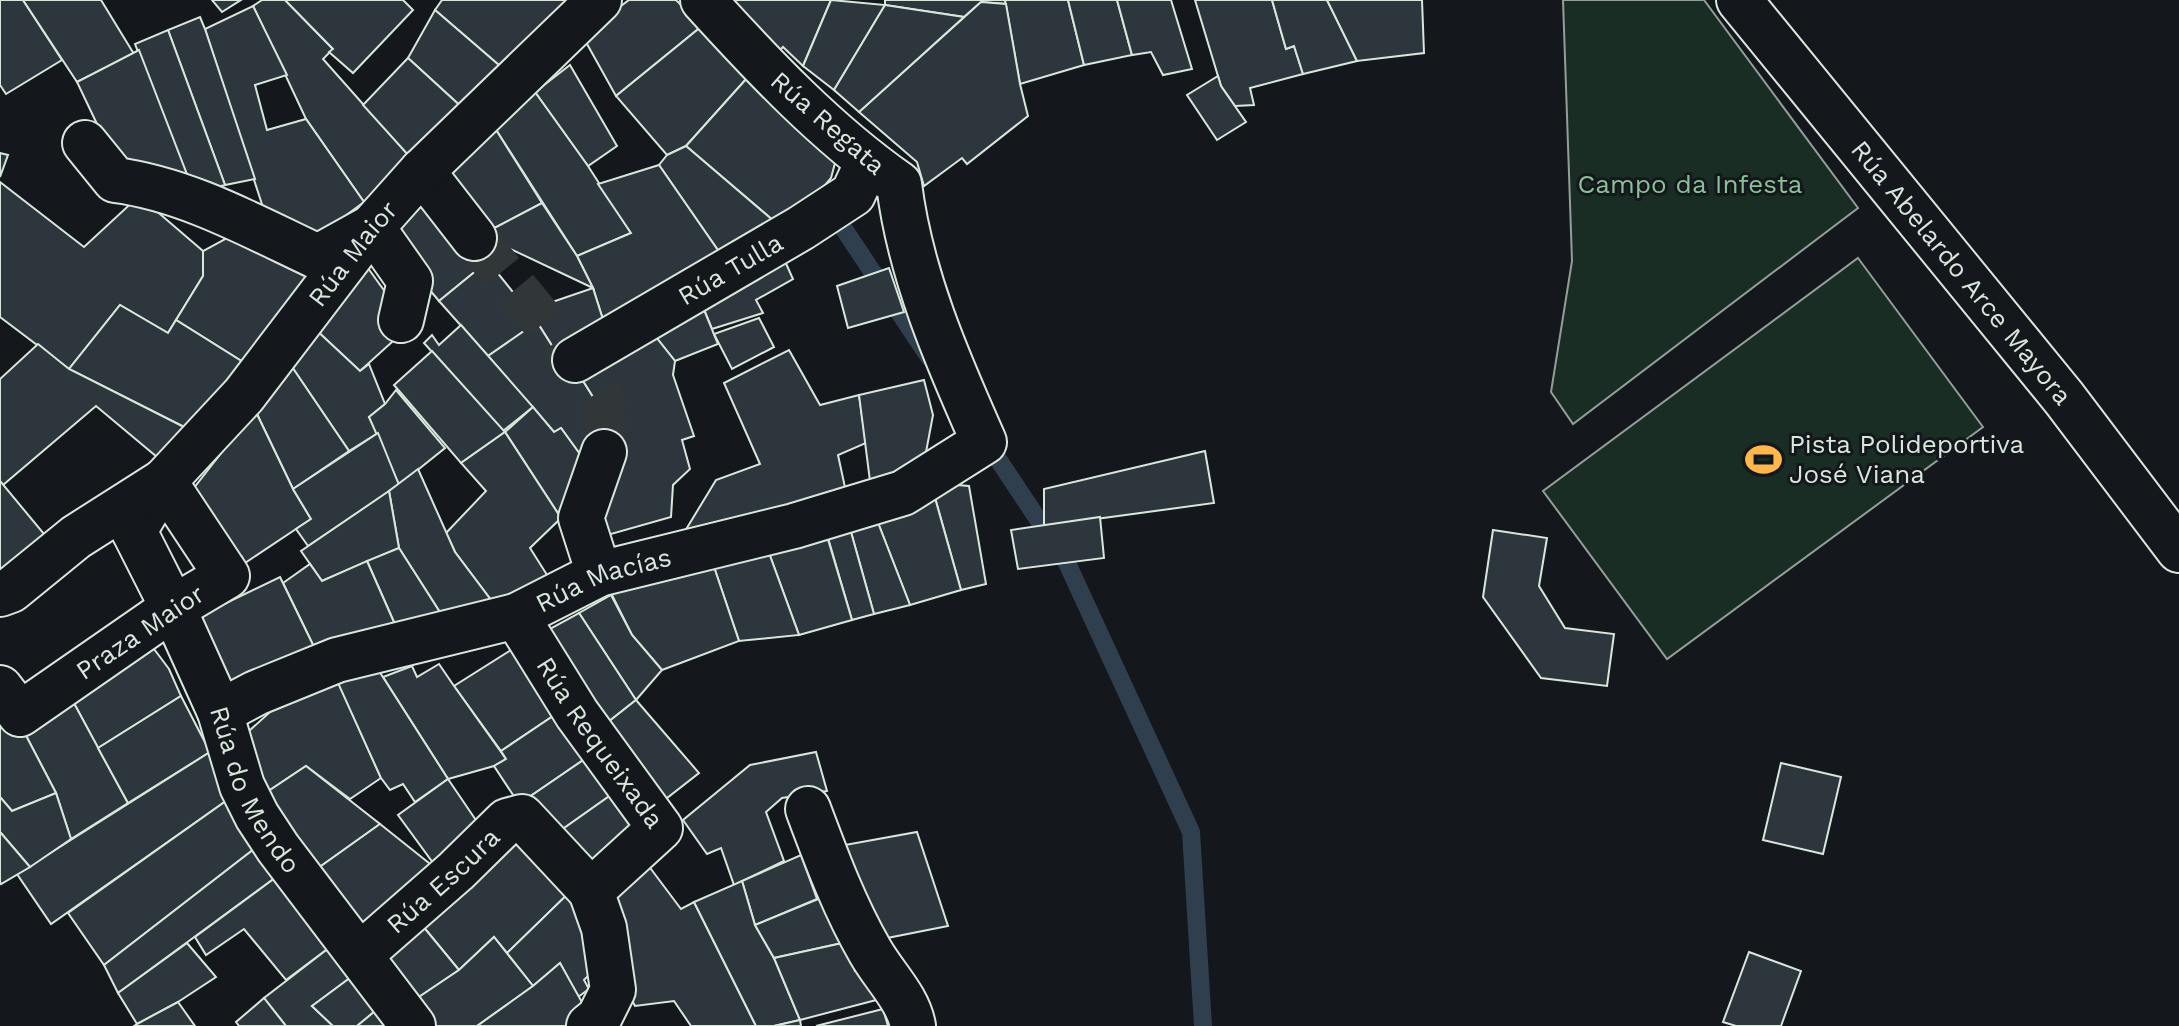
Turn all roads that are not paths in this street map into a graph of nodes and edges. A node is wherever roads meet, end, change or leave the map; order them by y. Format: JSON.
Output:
{"nodes":[{"id":1,"x":599,"y":0,"type":"edge"},
{"id":2,"x":703,"y":0,"type":"edge"},
{"id":3,"x":1739,"y":0,"type":"edge"},
{"id":4,"x":85,"y":143,"type":"dead end"},
{"id":5,"x":870,"y":163,"type":"junction"},
{"id":6,"x":422,"y":171,"type":"junction"},
{"id":7,"x":372,"y":227,"type":"junction"},
{"id":8,"x":474,"y":238,"type":"tunnel mouth"},
{"id":9,"x":401,"y":320,"type":"dead end"},
{"id":10,"x":575,"y":360,"type":"dead end"},
{"id":11,"x":984,"y":442,"type":"joint"},
{"id":12,"x":604,"y":452,"type":"tunnel mouth"},
{"id":13,"x":164,"y":481,"type":"junction"},
{"id":14,"x":134,"y":531,"type":"junction"},
{"id":15,"x":2179,"y":550,"type":"edge"},
{"id":16,"x":599,"y":574,"type":"junction"},
{"id":17,"x":0,"y":594,"type":"edge"},
{"id":18,"x":0,"y":604,"type":"edge"},
{"id":19,"x":173,"y":608,"type":"junction"},
{"id":20,"x":516,"y":616,"type":"junction"},
{"id":21,"x":0,"y":688,"type":"edge"},
{"id":22,"x":220,"y":712,"type":"junction"},
{"id":23,"x":808,"y":809,"type":"dead end"},
{"id":24,"x":591,"y":891,"type":"junction"},
{"id":25,"x":361,"y":954,"type":"junction"},
{"id":26,"x":413,"y":1026,"type":"edge"},
{"id":27,"x":589,"y":1026,"type":"edge"},
{"id":28,"x":913,"y":1026,"type":"edge"}],
"edges":[{"from":1,"to":6,"type":"street","name":"Rúa Maior"},
{"from":2,"to":5,"type":"street","name":"Rúa Regata"},
{"from":3,"to":15,"type":"street","name":"Rúa Abelardo Arce Mayora"},
{"from":4,"to":7,"type":"street"},
{"from":5,"to":10,"type":"street","name":"Rúa Tulla"},
{"from":5,"to":11,"type":"street","name":"Rúa Regata"},
{"from":6,"to":7,"type":"street","name":"Rúa Maior"},
{"from":6,"to":8,"type":"street"},
{"from":7,"to":9,"type":"street"},
{"from":7,"to":13,"type":"street","name":"Rúa Maior"},
{"from":11,"to":16,"type":"street","name":"Rúa Macías"},
{"from":12,"to":16,"type":"street"},
{"from":13,"to":14,"type":"street","name":"Rúa Maior"},
{"from":13,"to":17,"type":"street"},
{"from":13,"to":19,"type":"street","name":"Praza Maior"},
{"from":14,"to":18,"type":"street"},
{"from":14,"to":19,"type":"street","name":"Rúa do Mendo"},
{"from":16,"to":20,"type":"street","name":"Rúa Macías"},
{"from":19,"to":21,"type":"street","name":"Praza Maior"},
{"from":19,"to":22,"type":"street","name":"Rúa do Mendo"},
{"from":20,"to":22,"type":"street","name":"Rúa Macías"},
{"from":20,"to":24,"type":"street","name":"Rúa Requeixada"},
{"from":22,"to":25,"type":"street","name":"Rúa do Mendo"},
{"from":23,"to":28,"type":"street"},
{"from":24,"to":25,"type":"street","name":"Rúa Escura"},
{"from":24,"to":27,"type":"street"},
{"from":25,"to":26,"type":"street","name":"Rúa do Mendo"}]}
